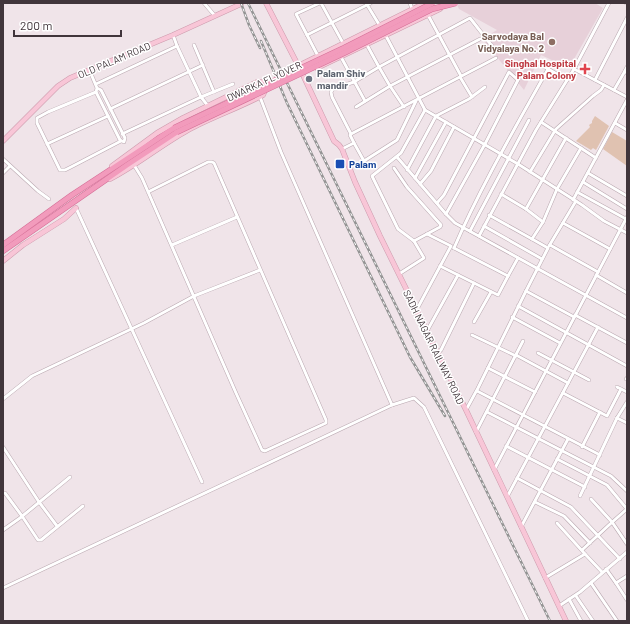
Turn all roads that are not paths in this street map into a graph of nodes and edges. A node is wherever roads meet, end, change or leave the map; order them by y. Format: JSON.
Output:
{"nodes":[{"id":1,"x":204,"y":3,"type":"edge"},
{"id":2,"x":266,"y":3,"type":"edge"},
{"id":3,"x":321,"y":3,"type":"edge"},
{"id":4,"x":371,"y":3,"type":"edge"},
{"id":5,"x":410,"y":3,"type":"edge"},
{"id":6,"x":425,"y":3,"type":"edge"},
{"id":7,"x":433,"y":3,"type":"edge"},
{"id":8,"x":445,"y":3,"type":"edge"},
{"id":9,"x":451,"y":3,"type":"edge"},
{"id":10,"x":456,"y":3,"type":"edge"},
{"id":11,"x":609,"y":3,"type":"edge"},
{"id":12,"x":241,"y":4,"type":"dead end"},
{"id":13,"x":367,"y":4,"type":"edge"},
{"id":14,"x":412,"y":9,"type":"junction"},
{"id":15,"x":432,"y":10,"type":"junction"},
{"id":16,"x":428,"y":15,"type":"junction"},
{"id":17,"x":215,"y":16,"type":"junction"},
{"id":18,"x":627,"y":18,"type":"edge"},
{"id":19,"x":332,"y":23,"type":"junction"},
{"id":20,"x":380,"y":25,"type":"junction"},
{"id":21,"x":173,"y":35,"type":"junction"},
{"id":22,"x":307,"y":35,"type":"junction"},
{"id":23,"x":438,"y":35,"type":"junction"},
{"id":24,"x":386,"y":36,"type":"junction"},
{"id":25,"x":480,"y":39,"type":"dead end"},
{"id":26,"x":343,"y":43,"type":"junction"},
{"id":27,"x":194,"y":45,"type":"dead end"},
{"id":28,"x":367,"y":45,"type":"junction"},
{"id":29,"x":177,"y":46,"type":"junction"},
{"id":30,"x":492,"y":46,"type":"dead end"},
{"id":31,"x":449,"y":55,"type":"junction"},
{"id":32,"x":318,"y":56,"type":"junction"},
{"id":33,"x":342,"y":57,"type":"junction"},
{"id":34,"x":397,"y":57,"type":"junction"},
{"id":35,"x":496,"y":58,"type":"dead end"},
{"id":36,"x":538,"y":63,"type":"dead end"},
{"id":37,"x":203,"y":65,"type":"junction"},
{"id":38,"x":298,"y":66,"type":"junction"},
{"id":39,"x":379,"y":67,"type":"junction"},
{"id":40,"x":627,"y":67,"type":"edge"},
{"id":41,"x":89,"y":69,"type":"junction"},
{"id":42,"x":548,"y":69,"type":"junction"},
{"id":43,"x":574,"y":69,"type":"junction"},
{"id":44,"x":189,"y":71,"type":"junction"},
{"id":45,"x":626,"y":72,"type":"edge"},
{"id":46,"x":303,"y":75,"type":"junction"},
{"id":47,"x":460,"y":76,"type":"junction"},
{"id":48,"x":408,"y":77,"type":"junction"},
{"id":49,"x":567,"y":80,"type":"junction"},
{"id":50,"x":595,"y":80,"type":"junction"},
{"id":51,"x":354,"y":82,"type":"junction"},
{"id":52,"x":233,"y":84,"type":"dead end"},
{"id":53,"x":604,"y":85,"type":"junction"},
{"id":54,"x":97,"y":86,"type":"junction"},
{"id":55,"x":390,"y":86,"type":"junction"},
{"id":56,"x":485,"y":87,"type":"dead end"},
{"id":57,"x":614,"y":90,"type":"junction"},
{"id":58,"x":96,"y":92,"type":"junction"},
{"id":59,"x":214,"y":92,"type":"junction"},
{"id":60,"x":201,"y":97,"type":"junction"},
{"id":61,"x":260,"y":97,"type":"junction"},
{"id":62,"x":472,"y":97,"type":"junction"},
{"id":63,"x":627,"y":97,"type":"edge"},
{"id":64,"x":418,"y":100,"type":"junction"},
{"id":65,"x":627,"y":100,"type":"edge"},
{"id":66,"x":365,"y":101,"type":"junction"},
{"id":67,"x":208,"y":106,"type":"junction"},
{"id":68,"x":356,"y":107,"type":"dead end"},
{"id":69,"x":404,"y":107,"type":"junction"},
{"id":70,"x":110,"y":109,"type":"junction"},
{"id":71,"x":425,"y":110,"type":"junction"},
{"id":72,"x":108,"y":116,"type":"junction"},
{"id":73,"x":436,"y":116,"type":"junction"},
{"id":74,"x":529,"y":120,"type":"dead end"},
{"id":75,"x":446,"y":122,"type":"junction"},
{"id":76,"x":541,"y":122,"type":"junction"},
{"id":77,"x":615,"y":123,"type":"junction"},
{"id":78,"x":454,"y":126,"type":"junction"},
{"id":79,"x":627,"y":130,"type":"edge"},
{"id":80,"x":555,"y":131,"type":"junction"},
{"id":81,"x":122,"y":134,"type":"junction"},
{"id":82,"x":351,"y":134,"type":"junction"},
{"id":83,"x":474,"y":138,"type":"junction"},
{"id":84,"x":566,"y":138,"type":"junction"},
{"id":85,"x":3,"y":141,"type":"edge"},
{"id":86,"x":121,"y":141,"type":"junction"},
{"id":87,"x":354,"y":143,"type":"junction"},
{"id":88,"x":47,"y":144,"type":"junction"},
{"id":89,"x":485,"y":144,"type":"junction"},
{"id":90,"x":581,"y":148,"type":"junction"},
{"id":91,"x":342,"y":149,"type":"junction"},
{"id":92,"x":501,"y":154,"type":"junction"},
{"id":93,"x":397,"y":157,"type":"junction"},
{"id":94,"x":509,"y":158,"type":"junction"},
{"id":95,"x":596,"y":158,"type":"junction"},
{"id":96,"x":3,"y":159,"type":"edge"},
{"id":97,"x":518,"y":164,"type":"junction"},
{"id":98,"x":134,"y":165,"type":"junction"},
{"id":99,"x":10,"y":166,"type":"junction"},
{"id":100,"x":394,"y":168,"type":"dead end"},
{"id":101,"x":407,"y":170,"type":"junction"},
{"id":102,"x":530,"y":172,"type":"junction"},
{"id":103,"x":3,"y":173,"type":"edge"},
{"id":104,"x":588,"y":173,"type":"junction"},
{"id":105,"x":109,"y":174,"type":"junction"},
{"id":106,"x":415,"y":178,"type":"junction"},
{"id":107,"x":542,"y":180,"type":"junction"},
{"id":108,"x":583,"y":182,"type":"junction"},
{"id":109,"x":94,"y":184,"type":"junction"},
{"id":110,"x":420,"y":184,"type":"junction"},
{"id":111,"x":558,"y":189,"type":"junction"},
{"id":112,"x":148,"y":192,"type":"junction"},
{"id":113,"x":577,"y":192,"type":"junction"},
{"id":114,"x":501,"y":194,"type":"junction"},
{"id":115,"x":627,"y":196,"type":"edge"},
{"id":116,"x":49,"y":199,"type":"dead end"},
{"id":117,"x":574,"y":201,"type":"junction"},
{"id":118,"x":437,"y":203,"type":"junction"},
{"id":119,"x":76,"y":208,"type":"joint"},
{"id":120,"x":526,"y":209,"type":"junction"},
{"id":121,"x":627,"y":209,"type":"edge"},
{"id":122,"x":446,"y":214,"type":"junction"},
{"id":123,"x":489,"y":215,"type":"junction"},
{"id":124,"x":237,"y":217,"type":"junction"},
{"id":125,"x":627,"y":218,"type":"edge"},
{"id":126,"x":543,"y":222,"type":"junction"},
{"id":127,"x":563,"y":223,"type":"junction"},
{"id":128,"x":484,"y":226,"type":"junction"},
{"id":129,"x":463,"y":228,"type":"junction"},
{"id":130,"x":620,"y":230,"type":"junction"},
{"id":131,"x":470,"y":231,"type":"junction"},
{"id":132,"x":627,"y":233,"type":"edge"},
{"id":133,"x":426,"y":234,"type":"junction"},
{"id":134,"x":479,"y":236,"type":"junction"},
{"id":135,"x":532,"y":239,"type":"junction"},
{"id":136,"x":414,"y":241,"type":"junction"},
{"id":137,"x":3,"y":245,"type":"edge"},
{"id":138,"x":172,"y":246,"type":"junction"},
{"id":139,"x":549,"y":246,"type":"junction"},
{"id":140,"x":452,"y":247,"type":"junction"},
{"id":141,"x":610,"y":249,"type":"junction"},
{"id":142,"x":3,"y":251,"type":"edge"},
{"id":143,"x":518,"y":258,"type":"junction"},
{"id":144,"x":542,"y":259,"type":"junction"},
{"id":145,"x":3,"y":261,"type":"edge"},
{"id":146,"x":440,"y":266,"type":"junction"},
{"id":147,"x":537,"y":269,"type":"junction"},
{"id":148,"x":260,"y":270,"type":"junction"},
{"id":149,"x":597,"y":273,"type":"junction"},
{"id":150,"x":399,"y":274,"type":"junction"},
{"id":151,"x":458,"y":275,"type":"junction"},
{"id":152,"x":508,"y":276,"type":"junction"},
{"id":153,"x":474,"y":283,"type":"junction"},
{"id":154,"x":526,"y":291,"type":"junction"},
{"id":155,"x":490,"y":292,"type":"junction"},
{"id":156,"x":627,"y":293,"type":"edge"},
{"id":157,"x":585,"y":295,"type":"junction"},
{"id":158,"x":194,"y":296,"type":"junction"},
{"id":159,"x":518,"y":306,"type":"junction"},
{"id":160,"x":416,"y":311,"type":"junction"},
{"id":161,"x":574,"y":316,"type":"junction"},
{"id":162,"x":512,"y":317,"type":"junction"},
{"id":163,"x":627,"y":318,"type":"edge"},
{"id":164,"x":474,"y":322,"type":"dead end"},
{"id":165,"x":598,"y":327,"type":"junction"},
{"id":166,"x":132,"y":328,"type":"junction"},
{"id":167,"x":427,"y":332,"type":"junction"},
{"id":168,"x":566,"y":332,"type":"junction"},
{"id":169,"x":472,"y":335,"type":"dead end"},
{"id":170,"x":523,"y":341,"type":"dead end"},
{"id":171,"x":560,"y":343,"type":"junction"},
{"id":172,"x":627,"y":343,"type":"edge"},
{"id":173,"x":588,"y":345,"type":"junction"},
{"id":174,"x":498,"y":348,"type":"junction"},
{"id":175,"x":538,"y":353,"type":"dead end"},
{"id":176,"x":437,"y":354,"type":"junction"},
{"id":177,"x":516,"y":355,"type":"junction"},
{"id":178,"x":551,"y":360,"type":"junction"},
{"id":179,"x":627,"y":366,"type":"edge"},
{"id":180,"x":488,"y":368,"type":"junction"},
{"id":181,"x":545,"y":371,"type":"junction"},
{"id":182,"x":574,"y":372,"type":"junction"},
{"id":183,"x":505,"y":377,"type":"junction"},
{"id":184,"x":589,"y":380,"type":"dead end"},
{"id":185,"x":568,"y":383,"type":"junction"},
{"id":186,"x":616,"y":387,"type":"dead end"},
{"id":187,"x":621,"y":389,"type":"junction"},
{"id":188,"x":477,"y":391,"type":"junction"},
{"id":189,"x":534,"y":392,"type":"junction"},
{"id":190,"x":627,"y":392,"type":"edge"},
{"id":191,"x":562,"y":393,"type":"junction"},
{"id":192,"x":3,"y":399,"type":"edge"},
{"id":193,"x":493,"y":400,"type":"junction"},
{"id":194,"x":627,"y":402,"type":"edge"},
{"id":195,"x":392,"y":405,"type":"junction"},
{"id":196,"x":466,"y":410,"type":"junction"},
{"id":197,"x":487,"y":412,"type":"junction"},
{"id":198,"x":600,"y":412,"type":"junction"},
{"id":199,"x":522,"y":415,"type":"junction"},
{"id":200,"x":617,"y":418,"type":"junction"},
{"id":201,"x":627,"y":423,"type":"edge"},
{"id":202,"x":516,"y":427,"type":"junction"},
{"id":203,"x":544,"y":427,"type":"junction"},
{"id":204,"x":476,"y":432,"type":"junction"},
{"id":205,"x":538,"y":438,"type":"junction"},
{"id":206,"x":568,"y":439,"type":"junction"},
{"id":207,"x":506,"y":446,"type":"junction"},
{"id":208,"x":582,"y":446,"type":"junction"},
{"id":209,"x":3,"y":447,"type":"edge"},
{"id":210,"x":562,"y":450,"type":"junction"},
{"id":211,"x":600,"y":455,"type":"junction"},
{"id":212,"x":528,"y":457,"type":"junction"},
{"id":213,"x":557,"y":459,"type":"junction"},
{"id":214,"x":594,"y":468,"type":"junction"},
{"id":215,"x":494,"y":470,"type":"junction"},
{"id":216,"x":552,"y":470,"type":"junction"},
{"id":217,"x":590,"y":476,"type":"junction"},
{"id":218,"x":70,"y":477,"type":"dead end"},
{"id":219,"x":517,"y":478,"type":"junction"},
{"id":220,"x":202,"y":482,"type":"dead end"},
{"id":221,"x":585,"y":487,"type":"junction"},
{"id":222,"x":540,"y":491,"type":"junction"},
{"id":223,"x":627,"y":491,"type":"edge"},
{"id":224,"x":5,"y":493,"type":"dead end"},
{"id":225,"x":580,"y":496,"type":"dead end"},
{"id":226,"x":507,"y":498,"type":"junction"},
{"id":227,"x":591,"y":499,"type":"dead end"},
{"id":228,"x":39,"y":502,"type":"junction"},
{"id":229,"x":535,"y":502,"type":"junction"},
{"id":230,"x":83,"y":506,"type":"dead end"},
{"id":231,"x":627,"y":509,"type":"edge"},
{"id":232,"x":22,"y":516,"type":"junction"},
{"id":233,"x":612,"y":522,"type":"junction"},
{"id":234,"x":557,"y":523,"type":"dead end"},
{"id":235,"x":57,"y":526,"type":"junction"},
{"id":236,"x":521,"y":528,"type":"junction"},
{"id":237,"x":3,"y":530,"type":"edge"},
{"id":238,"x":598,"y":535,"type":"junction"},
{"id":239,"x":590,"y":543,"type":"junction"},
{"id":240,"x":627,"y":544,"type":"edge"},
{"id":241,"x":582,"y":550,"type":"junction"},
{"id":242,"x":627,"y":552,"type":"edge"},
{"id":243,"x":585,"y":554,"type":"junction"},
{"id":244,"x":620,"y":559,"type":"junction"},
{"id":245,"x":606,"y":569,"type":"junction"},
{"id":246,"x":602,"y":572,"type":"junction"},
{"id":247,"x":627,"y":576,"type":"edge"},
{"id":248,"x":545,"y":578,"type":"junction"},
{"id":249,"x":591,"y":583,"type":"junction"},
{"id":250,"x":616,"y":583,"type":"junction"},
{"id":251,"x":3,"y":588,"type":"edge"},
{"id":252,"x":576,"y":596,"type":"junction"},
{"id":253,"x":569,"y":599,"type":"junction"},
{"id":254,"x":627,"y":600,"type":"edge"},
{"id":255,"x":558,"y":606,"type":"junction"},
{"id":256,"x":528,"y":621,"type":"edge"},
{"id":257,"x":566,"y":621,"type":"edge"},
{"id":258,"x":581,"y":621,"type":"edge"},
{"id":259,"x":594,"y":621,"type":"edge"},
{"id":260,"x":618,"y":621,"type":"edge"}],
"edges":[{"from":1,"to":17,"type":"street"},
{"from":2,"to":38,"type":"street","name":"SADH NAGAR RAILWAY ROAD"},
{"from":3,"to":19,"type":"street"},
{"from":3,"to":22,"type":"street"},
{"from":4,"to":13,"type":"street"},
{"from":5,"to":14,"type":"street"},
{"from":6,"to":14,"type":"street"},
{"from":7,"to":105,"type":"main road","name":"DWARKA FLYOVER","bridge":true},
{"from":8,"to":15,"type":"main road","name":"DWARKA FLYOVER","bridge":true},
{"from":9,"to":16,"type":"street"},
{"from":10,"to":15,"type":"main road","bridge":true},
{"from":11,"to":43,"type":"street"},
{"from":12,"to":17,"type":"street","name":"OLD PALAM ROAD"},
{"from":13,"to":19,"type":"street"},
{"from":13,"to":20,"type":"street"},
{"from":14,"to":20,"type":"street"},
{"from":15,"to":105,"type":"main road","name":"DWARKA FLYOVER","bridge":true},
{"from":16,"to":23,"type":"street"},
{"from":16,"to":24,"type":"street"},
{"from":17,"to":21,"type":"street","name":"OLD PALAM ROAD"},
{"from":18,"to":50,"type":"street"},
{"from":19,"to":22,"type":"street"},
{"from":19,"to":26,"type":"street"},
{"from":20,"to":24,"type":"street"},
{"from":20,"to":26,"type":"street"},
{"from":21,"to":29,"type":"street"},
{"from":21,"to":41,"type":"street","name":"OLD PALAM ROAD"},
{"from":22,"to":32,"type":"street"},
{"from":23,"to":30,"type":"street"},
{"from":23,"to":31,"type":"street"},
{"from":23,"to":34,"type":"street"},
{"from":24,"to":28,"type":"street"},
{"from":24,"to":34,"type":"street"},
{"from":25,"to":31,"type":"street"},
{"from":26,"to":32,"type":"street"},
{"from":27,"to":37,"type":"street"},
{"from":28,"to":33,"type":"street"},
{"from":28,"to":39,"type":"street"},
{"from":29,"to":44,"type":"street"},
{"from":29,"to":54,"type":"street"},
{"from":31,"to":47,"type":"street"},
{"from":31,"to":48,"type":"street"},
{"from":32,"to":38,"type":"street"},
{"from":33,"to":46,"type":"street"},
{"from":33,"to":51,"type":"street"},
{"from":34,"to":39,"type":"street"},
{"from":34,"to":48,"type":"street"},
{"from":35,"to":47,"type":"street"},
{"from":36,"to":42,"type":"street"},
{"from":37,"to":44,"type":"street"},
{"from":37,"to":59,"type":"street"},
{"from":38,"to":46,"type":"street","name":"SADH NAGAR RAILWAY ROAD"},
{"from":39,"to":51,"type":"street"},
{"from":39,"to":55,"type":"street"},
{"from":40,"to":45,"type":"street"},
{"from":41,"to":54,"type":"street"},
{"from":41,"to":85,"type":"street","name":"OLD PALAM ROAD"},
{"from":42,"to":49,"type":"street"},
{"from":42,"to":92,"type":"street"},
{"from":43,"to":49,"type":"street"},
{"from":43,"to":50,"type":"street"},
{"from":44,"to":60,"type":"street"},
{"from":44,"to":70,"type":"street"},
{"from":45,"to":57,"type":"street"},
{"from":46,"to":91,"type":"street","name":"SADH NAGAR RAILWAY ROAD"},
{"from":47,"to":62,"type":"street"},
{"from":47,"to":64,"type":"street"},
{"from":48,"to":55,"type":"street"},
{"from":48,"to":64,"type":"street"},
{"from":49,"to":76,"type":"street"},
{"from":50,"to":53,"type":"street"},
{"from":51,"to":66,"type":"street"},
{"from":51,"to":82,"type":"street"},
{"from":52,"to":59,"type":"street"},
{"from":53,"to":57,"type":"street"},
{"from":53,"to":80,"type":"street"},
{"from":54,"to":58,"type":"street"},
{"from":54,"to":70,"type":"street"},
{"from":55,"to":66,"type":"street"},
{"from":55,"to":69,"type":"street"},
{"from":56,"to":62,"type":"street"},
{"from":57,"to":63,"type":"street"},
{"from":58,"to":72,"type":"street"},
{"from":58,"to":88,"type":"street"},
{"from":59,"to":60,"type":"street"},
{"from":60,"to":67,"type":"street"},
{"from":60,"to":81,"type":"street"},
{"from":61,"to":67,"type":"street"},
{"from":61,"to":98,"type":"street"},
{"from":61,"to":195,"type":"street"},
{"from":62,"to":73,"type":"street"},
{"from":64,"to":69,"type":"street"},
{"from":64,"to":71,"type":"street"},
{"from":64,"to":87,"type":"street"},
{"from":65,"to":77,"type":"street"},
{"from":66,"to":68,"type":"street"},
{"from":67,"to":109,"type":"street"},
{"from":69,"to":82,"type":"street"},
{"from":70,"to":81,"type":"street"},
{"from":71,"to":73,"type":"street"},
{"from":71,"to":93,"type":"street"},
{"from":72,"to":86,"type":"street"},
{"from":72,"to":88,"type":"street"},
{"from":73,"to":75,"type":"street"},
{"from":73,"to":101,"type":"street"},
{"from":74,"to":94,"type":"street"},
{"from":75,"to":78,"type":"street"},
{"from":75,"to":106,"type":"street"},
{"from":76,"to":80,"type":"street"},
{"from":76,"to":97,"type":"street"},
{"from":77,"to":79,"type":"street"},
{"from":77,"to":95,"type":"street"},
{"from":78,"to":83,"type":"street"},
{"from":78,"to":110,"type":"street"},
{"from":80,"to":84,"type":"street"},
{"from":80,"to":102,"type":"street"},
{"from":81,"to":86,"type":"street"},
{"from":82,"to":87,"type":"street"},
{"from":83,"to":89,"type":"street"},
{"from":83,"to":89,"type":"street"},
{"from":83,"to":118,"type":"street"},
{"from":84,"to":90,"type":"street"},
{"from":84,"to":107,"type":"street"},
{"from":86,"to":88,"type":"street"},
{"from":87,"to":91,"type":"street"},
{"from":89,"to":92,"type":"street"},
{"from":89,"to":122,"type":"street"},
{"from":90,"to":95,"type":"street"},
{"from":90,"to":111,"type":"street"},
{"from":91,"to":150,"type":"street","name":"SADH NAGAR RAILWAY ROAD"},
{"from":92,"to":94,"type":"street"},
{"from":92,"to":129,"type":"street"},
{"from":93,"to":101,"type":"street"},
{"from":93,"to":136,"type":"street"},
{"from":94,"to":97,"type":"street"},
{"from":94,"to":131,"type":"street"},
{"from":95,"to":104,"type":"street"},
{"from":96,"to":99,"type":"street"},
{"from":97,"to":102,"type":"street"},
{"from":97,"to":114,"type":"street"},
{"from":98,"to":109,"type":"street"},
{"from":98,"to":112,"type":"street"},
{"from":99,"to":103,"type":"street"},
{"from":99,"to":116,"type":"street"},
{"from":100,"to":133,"type":"street"},
{"from":101,"to":106,"type":"street"},
{"from":102,"to":107,"type":"street"},
{"from":104,"to":108,"type":"street"},
{"from":104,"to":115,"type":"street"},
{"from":105,"to":109,"type":"main road","name":"DWARKA FLYOVER"},
{"from":106,"to":110,"type":"street"},
{"from":107,"to":111,"type":"street"},
{"from":107,"to":120,"type":"street"},
{"from":108,"to":113,"type":"street"},
{"from":108,"to":121,"type":"street"},
{"from":109,"to":137,"type":"main road"},
{"from":109,"to":142,"type":"main road"},
{"from":110,"to":118,"type":"street"},
{"from":111,"to":117,"type":"street"},
{"from":111,"to":126,"type":"street"},
{"from":112,"to":124,"type":"street"},
{"from":112,"to":138,"type":"street"},
{"from":113,"to":117,"type":"street"},
{"from":113,"to":125,"type":"street"},
{"from":114,"to":120,"type":"street"},
{"from":114,"to":123,"type":"street"},
{"from":117,"to":127,"type":"street"},
{"from":117,"to":130,"type":"street"},
{"from":118,"to":122,"type":"street"},
{"from":119,"to":145,"type":"street"},
{"from":119,"to":166,"type":"street"},
{"from":120,"to":126,"type":"street"},
{"from":122,"to":129,"type":"street"},
{"from":123,"to":128,"type":"street"},
{"from":123,"to":135,"type":"street"},
{"from":124,"to":138,"type":"street"},
{"from":124,"to":148,"type":"street"},
{"from":125,"to":130,"type":"street"},
{"from":126,"to":135,"type":"street"},
{"from":127,"to":139,"type":"street"},
{"from":127,"to":141,"type":"street"},
{"from":128,"to":134,"type":"street"},
{"from":128,"to":144,"type":"street"},
{"from":129,"to":131,"type":"street"},
{"from":129,"to":140,"type":"street"},
{"from":130,"to":132,"type":"street"},
{"from":130,"to":141,"type":"street"},
{"from":131,"to":134,"type":"street"},
{"from":133,"to":136,"type":"street"},
{"from":133,"to":140,"type":"street"},
{"from":134,"to":143,"type":"street"},
{"from":135,"to":139,"type":"street"},
{"from":136,"to":150,"type":"street"},
{"from":138,"to":158,"type":"street"},
{"from":139,"to":144,"type":"street"},
{"from":139,"to":149,"type":"street"},
{"from":140,"to":146,"type":"street"},
{"from":140,"to":152,"type":"street"},
{"from":141,"to":149,"type":"street"},
{"from":143,"to":147,"type":"street"},
{"from":143,"to":152,"type":"street"},
{"from":144,"to":147,"type":"street"},
{"from":146,"to":151,"type":"street"},
{"from":146,"to":160,"type":"street"},
{"from":147,"to":154,"type":"street"},
{"from":147,"to":157,"type":"street"},
{"from":148,"to":158,"type":"street"},
{"from":148,"to":158,"type":"street"},
{"from":149,"to":156,"type":"street"},
{"from":149,"to":157,"type":"street"},
{"from":150,"to":160,"type":"street","name":"SADH NAGAR RAILWAY ROAD"},
{"from":151,"to":153,"type":"street"},
{"from":151,"to":167,"type":"street"},
{"from":152,"to":155,"type":"street"},
{"from":153,"to":155,"type":"street"},
{"from":153,"to":176,"type":"street"},
{"from":154,"to":159,"type":"street"},
{"from":154,"to":161,"type":"street"},
{"from":155,"to":164,"type":"street"},
{"from":157,"to":161,"type":"street"},
{"from":157,"to":163,"type":"street"},
{"from":158,"to":166,"type":"street"},
{"from":159,"to":162,"type":"street"},
{"from":159,"to":168,"type":"street"},
{"from":160,"to":167,"type":"street","name":"SADH NAGAR RAILWAY ROAD"},
{"from":161,"to":165,"type":"street"},
{"from":161,"to":168,"type":"street"},
{"from":162,"to":171,"type":"street"},
{"from":162,"to":174,"type":"street"},
{"from":165,"to":172,"type":"street"},
{"from":165,"to":173,"type":"street"},
{"from":166,"to":192,"type":"street"},
{"from":166,"to":220,"type":"street"},
{"from":167,"to":176,"type":"street","name":"SADH NAGAR RAILWAY ROAD"},
{"from":168,"to":171,"type":"street"},
{"from":168,"to":173,"type":"street"},
{"from":169,"to":174,"type":"street"},
{"from":170,"to":177,"type":"street"},
{"from":171,"to":178,"type":"street"},
{"from":173,"to":179,"type":"street"},
{"from":173,"to":182,"type":"street"},
{"from":174,"to":177,"type":"street"},
{"from":174,"to":180,"type":"street"},
{"from":175,"to":178,"type":"street"},
{"from":176,"to":196,"type":"street","name":"SADH NAGAR RAILWAY ROAD"},
{"from":177,"to":181,"type":"street"},
{"from":177,"to":183,"type":"street"},
{"from":178,"to":181,"type":"street"},
{"from":178,"to":182,"type":"street"},
{"from":180,"to":183,"type":"street"},
{"from":180,"to":188,"type":"street"},
{"from":181,"to":185,"type":"street"},
{"from":181,"to":189,"type":"street"},
{"from":182,"to":184,"type":"street"},
{"from":182,"to":185,"type":"street"},
{"from":183,"to":189,"type":"street"},
{"from":183,"to":193,"type":"street"},
{"from":185,"to":191,"type":"street"},
{"from":186,"to":187,"type":"street"},
{"from":187,"to":190,"type":"street"},
{"from":187,"to":198,"type":"street"},
{"from":188,"to":193,"type":"street"},
{"from":188,"to":196,"type":"street"},
{"from":189,"to":199,"type":"street"},
{"from":191,"to":198,"type":"street"},
{"from":191,"to":203,"type":"street"},
{"from":193,"to":197,"type":"street"},
{"from":193,"to":199,"type":"street"},
{"from":194,"to":200,"type":"street"},
{"from":195,"to":251,"type":"street"},
{"from":195,"to":256,"type":"street"},
{"from":196,"to":204,"type":"street","name":"SADH NAGAR RAILWAY ROAD"},
{"from":197,"to":202,"type":"street"},
{"from":197,"to":204,"type":"street"},
{"from":198,"to":208,"type":"street"},
{"from":199,"to":202,"type":"street"},
{"from":199,"to":203,"type":"street"},
{"from":200,"to":201,"type":"street"},
{"from":200,"to":211,"type":"street"},
{"from":202,"to":205,"type":"street"},
{"from":202,"to":207,"type":"street"},
{"from":203,"to":205,"type":"street"},
{"from":203,"to":206,"type":"street"},
{"from":204,"to":215,"type":"street","name":"SADH NAGAR RAILWAY ROAD"},
{"from":205,"to":210,"type":"street"},
{"from":205,"to":212,"type":"street"},
{"from":206,"to":208,"type":"street"},
{"from":206,"to":210,"type":"street"},
{"from":207,"to":212,"type":"street"},
{"from":207,"to":215,"type":"street"},
{"from":208,"to":211,"type":"street"},
{"from":209,"to":228,"type":"street"},
{"from":210,"to":213,"type":"street"},
{"from":210,"to":214,"type":"street"},
{"from":211,"to":214,"type":"street"},
{"from":212,"to":216,"type":"street"},
{"from":212,"to":219,"type":"street"},
{"from":213,"to":216,"type":"street"},
{"from":213,"to":217,"type":"street"},
{"from":214,"to":217,"type":"street"},
{"from":214,"to":223,"type":"street"},
{"from":215,"to":226,"type":"street","name":"SADH NAGAR RAILWAY ROAD"},
{"from":216,"to":221,"type":"street"},
{"from":216,"to":222,"type":"street"},
{"from":217,"to":221,"type":"street"},
{"from":217,"to":231,"type":"street"},
{"from":218,"to":228,"type":"street"},
{"from":219,"to":222,"type":"street"},
{"from":219,"to":226,"type":"street"},
{"from":221,"to":225,"type":"street"},
{"from":222,"to":229,"type":"street"},
{"from":222,"to":238,"type":"street"},
{"from":224,"to":232,"type":"street"},
{"from":226,"to":236,"type":"street","name":"SADH NAGAR RAILWAY ROAD"},
{"from":227,"to":233,"type":"street"},
{"from":228,"to":232,"type":"street"},
{"from":228,"to":235,"type":"street"},
{"from":229,"to":236,"type":"street"},
{"from":229,"to":239,"type":"street"},
{"from":230,"to":235,"type":"street"},
{"from":231,"to":233,"type":"street"},
{"from":232,"to":235,"type":"street"},
{"from":232,"to":237,"type":"street"},
{"from":233,"to":238,"type":"street"},
{"from":233,"to":240,"type":"street"},
{"from":234,"to":241,"type":"street"},
{"from":236,"to":248,"type":"street","name":"SADH NAGAR RAILWAY ROAD"},
{"from":238,"to":239,"type":"street"},
{"from":238,"to":244,"type":"street"},
{"from":239,"to":241,"type":"street"},
{"from":241,"to":243,"type":"street"},
{"from":242,"to":244,"type":"street"},
{"from":243,"to":246,"type":"street"},
{"from":243,"to":248,"type":"street"},
{"from":244,"to":245,"type":"street"},
{"from":245,"to":246,"type":"street"},
{"from":245,"to":250,"type":"street"},
{"from":246,"to":249,"type":"street"},
{"from":247,"to":250,"type":"street"},
{"from":248,"to":255,"type":"street","name":"SADH NAGAR RAILWAY ROAD"},
{"from":249,"to":252,"type":"street"},
{"from":249,"to":260,"type":"street"},
{"from":250,"to":254,"type":"street"},
{"from":252,"to":253,"type":"street"},
{"from":252,"to":259,"type":"street"},
{"from":253,"to":255,"type":"street"},
{"from":253,"to":258,"type":"street"},
{"from":255,"to":257,"type":"street","name":"SADH NAGAR RAILWAY ROAD"}]}
